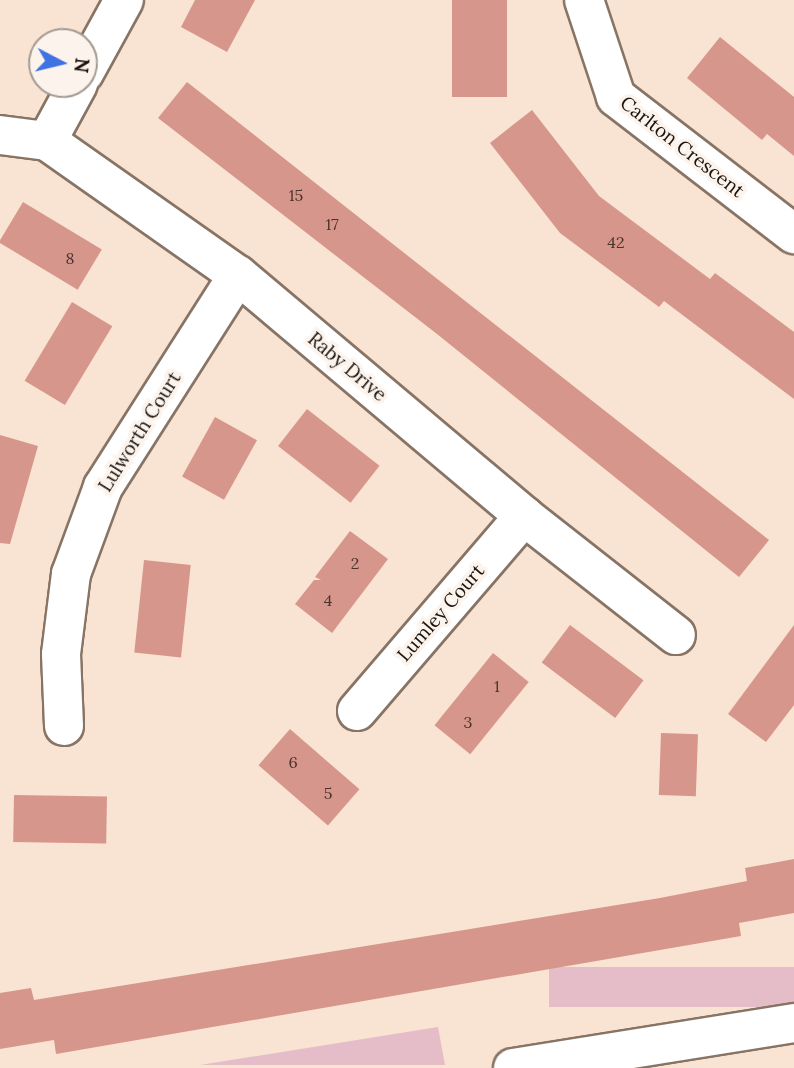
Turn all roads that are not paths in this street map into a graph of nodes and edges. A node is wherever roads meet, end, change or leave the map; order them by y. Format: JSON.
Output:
{"nodes":[{"id":1,"x":124,"y":0,"type":"edge"},
{"id":2,"x":584,"y":0,"type":"edge"},
{"id":3,"x":98,"y":47,"type":"edge"},
{"id":4,"x":70,"y":98,"type":"edge"},
{"id":5,"x":0,"y":135,"type":"edge"},
{"id":6,"x":47,"y":141,"type":"junction"},
{"id":7,"x":794,"y":234,"type":"edge"},
{"id":8,"x":238,"y":275,"type":"junction"},
{"id":9,"x":524,"y":516,"type":"junction"},
{"id":10,"x":676,"y":635,"type":"dead end"},
{"id":11,"x":357,"y":711,"type":"dead end"},
{"id":12,"x":64,"y":726,"type":"dead end"},
{"id":13,"x":794,"y":1023,"type":"edge"},
{"id":14,"x":659,"y":1057,"type":"edge"},
{"id":15,"x":513,"y":1068,"type":"edge"}],
"edges":[{"from":1,"to":3,"type":"street"},
{"from":2,"to":7,"type":"street","name":"Carlton Crescent"},
{"from":4,"to":6,"type":"street"},
{"from":5,"to":6,"type":"street","name":"Raby Drive"},
{"from":6,"to":8,"type":"street","name":"Raby Drive"},
{"from":8,"to":9,"type":"street","name":"Raby Drive"},
{"from":8,"to":12,"type":"street","name":"Lulworth Court"},
{"from":9,"to":10,"type":"street","name":"Raby Drive"},
{"from":9,"to":11,"type":"street","name":"Lumley Court"},
{"from":13,"to":14,"type":"street"},
{"from":14,"to":15,"type":"street"}]}
